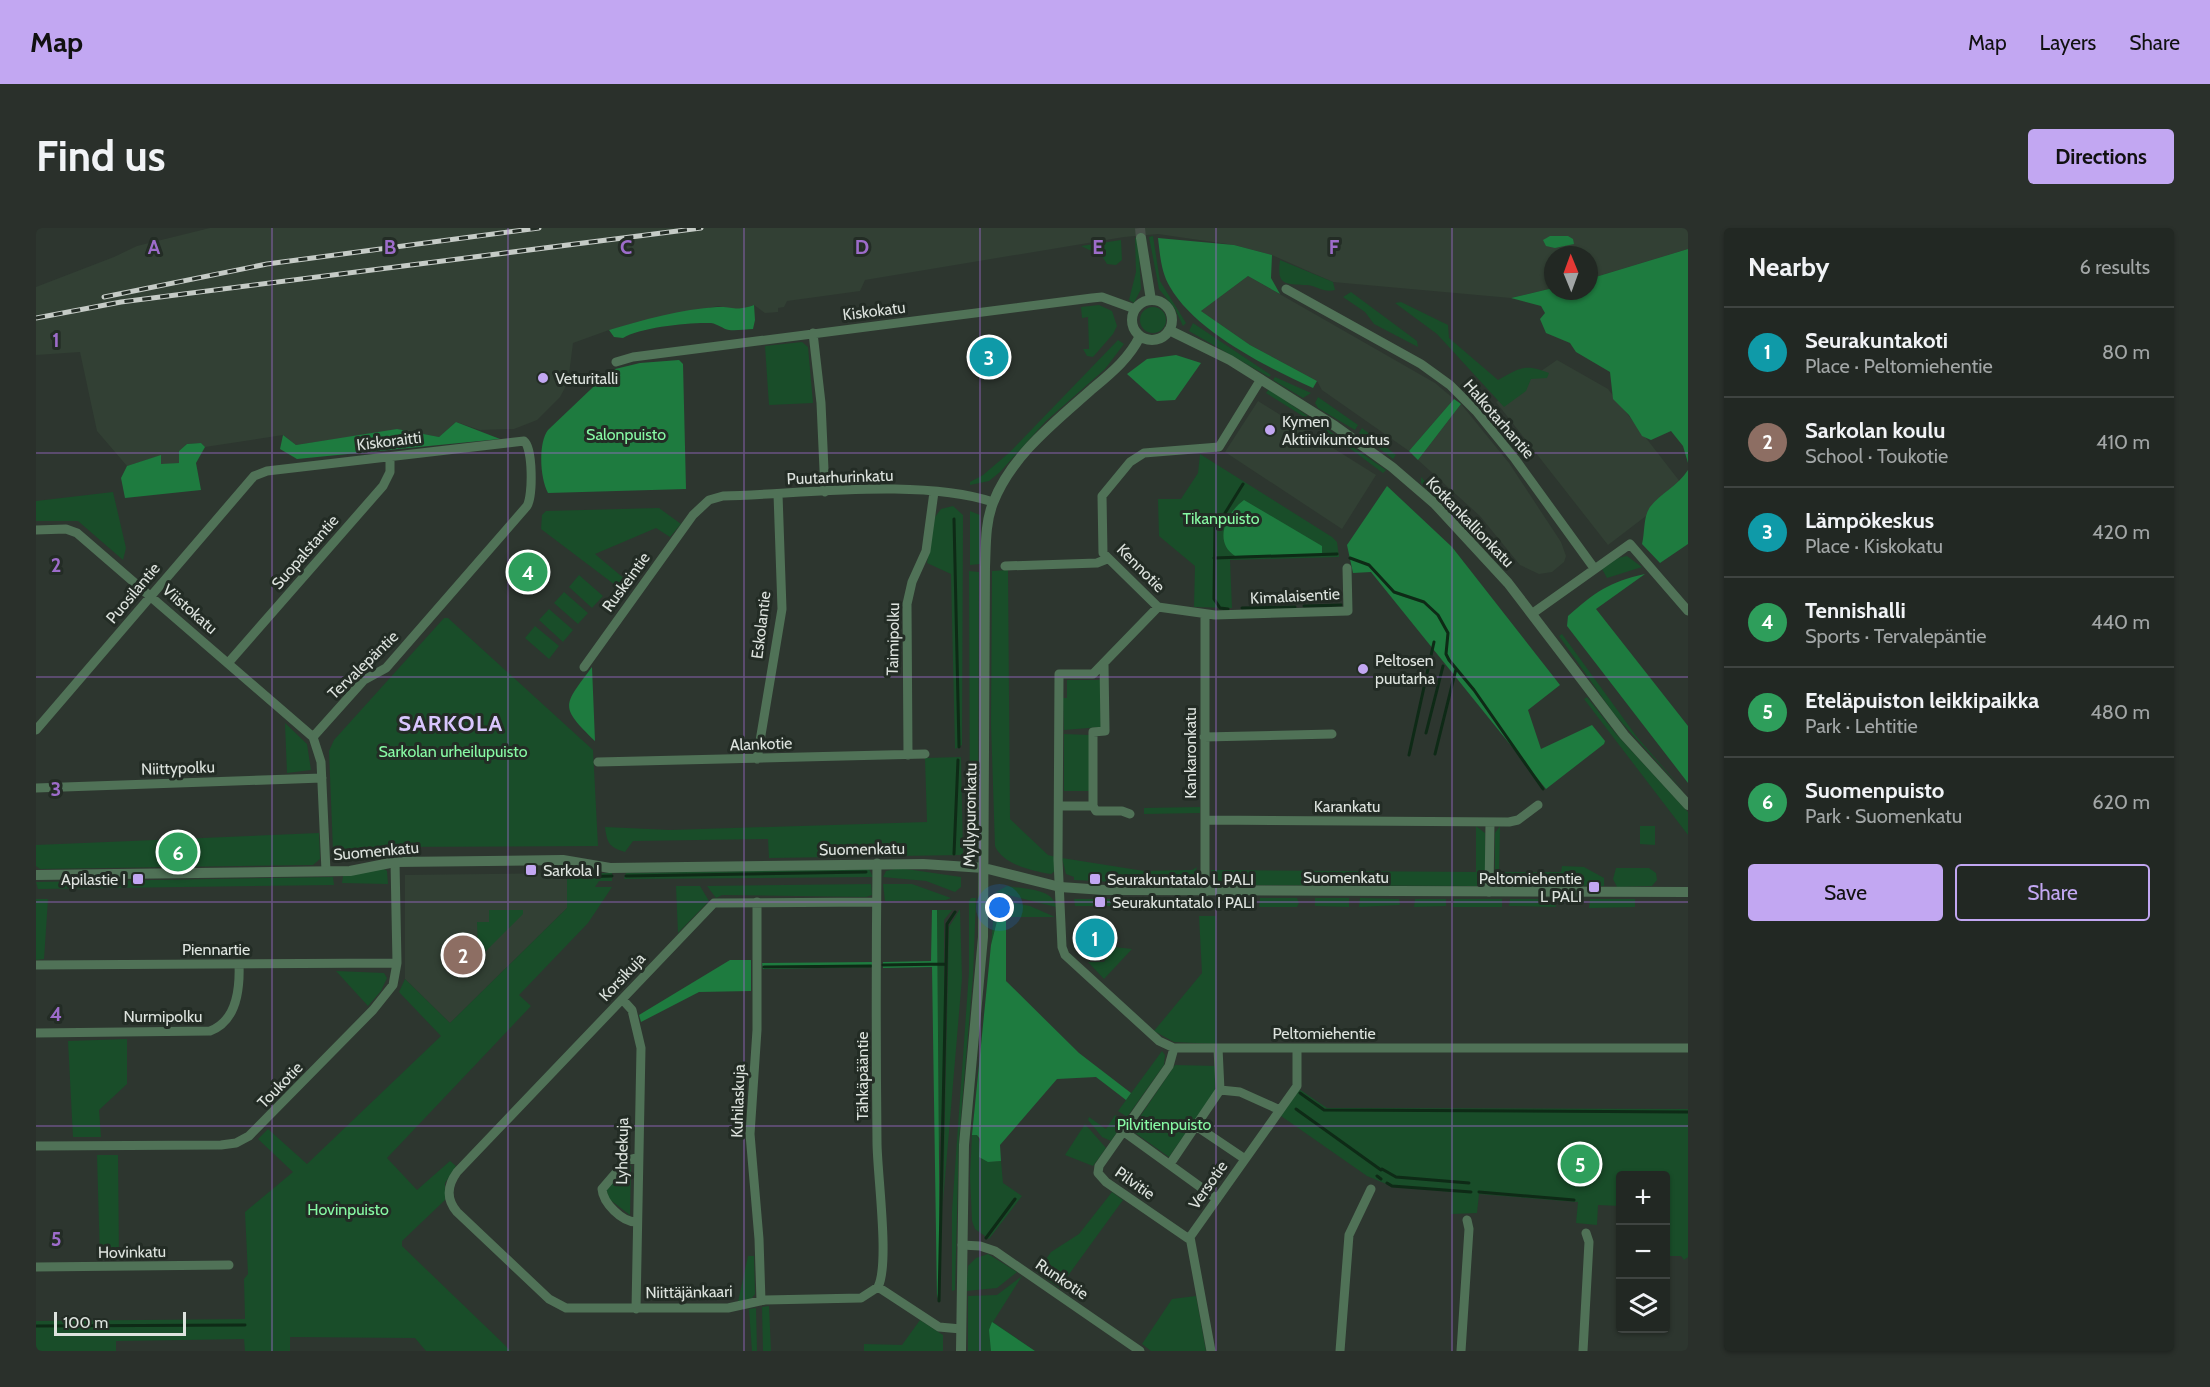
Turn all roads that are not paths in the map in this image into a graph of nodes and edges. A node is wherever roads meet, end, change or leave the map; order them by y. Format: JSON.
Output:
{"nodes":[{"id":1,"x":1141,"y":238,"type":"tunnel mouth"},
{"id":2,"x":1287,"y":289,"type":"dead end"},
{"id":3,"x":1151,"y":300,"type":"junction"},
{"id":4,"x":1135,"y":309,"type":"junction"},
{"id":5,"x":1169,"y":330,"type":"junction"},
{"id":6,"x":813,"y":333,"type":"junction"},
{"id":7,"x":1140,"y":336,"type":"junction"},
{"id":8,"x":616,"y":362,"type":"dead end"},
{"id":9,"x":1261,"y":379,"type":"junction"},
{"id":10,"x":528,"y":444,"type":"joint"},
{"id":11,"x":390,"y":457,"type":"junction"},
{"id":12,"x":254,"y":476,"type":"joint"},
{"id":13,"x":825,"y":492,"type":"junction"},
{"id":14,"x":934,"y":492,"type":"junction"},
{"id":15,"x":778,"y":494,"type":"junction"},
{"id":16,"x":993,"y":502,"type":"junction"},
{"id":17,"x":693,"y":515,"type":"joint"},
{"id":18,"x":36,"y":530,"type":"edge"},
{"id":19,"x":1107,"y":559,"type":"junction"},
{"id":20,"x":1005,"y":566,"type":"dead end"},
{"id":21,"x":1347,"y":568,"type":"dead end"},
{"id":22,"x":1594,"y":568,"type":"junction"},
{"id":23,"x":152,"y":595,"type":"junction"},
{"id":24,"x":1158,"y":607,"type":"junction"},
{"id":25,"x":1688,"y":611,"type":"edge"},
{"id":26,"x":1533,"y":613,"type":"junction"},
{"id":27,"x":1205,"y":614,"type":"junction"},
{"id":28,"x":229,"y":662,"type":"junction"},
{"id":29,"x":1104,"y":664,"type":"junction"},
{"id":30,"x":584,"y":667,"type":"dead end"},
{"id":31,"x":36,"y":730,"type":"edge"},
{"id":32,"x":1332,"y":734,"type":"dead end"},
{"id":33,"x":313,"y":737,"type":"junction"},
{"id":34,"x":1204,"y":737,"type":"junction"},
{"id":35,"x":908,"y":754,"type":"junction"},
{"id":36,"x":926,"y":754,"type":"dead end"},
{"id":37,"x":757,"y":759,"type":"junction"},
{"id":38,"x":598,"y":762,"type":"dead end"},
{"id":39,"x":322,"y":778,"type":"junction"},
{"id":40,"x":36,"y":788,"type":"edge"},
{"id":41,"x":1688,"y":805,"type":"edge"},
{"id":42,"x":1059,"y":806,"type":"junction"},
{"id":43,"x":1093,"y":806,"type":"junction"},
{"id":44,"x":1538,"y":806,"type":"dead end"},
{"id":45,"x":1130,"y":814,"type":"dead end"},
{"id":46,"x":1205,"y":820,"type":"junction"},
{"id":47,"x":1490,"y":822,"type":"junction"},
{"id":48,"x":395,"y":862,"type":"junction"},
{"id":49,"x":877,"y":863,"type":"junction"},
{"id":50,"x":984,"y":868,"type":"junction"},
{"id":51,"x":326,"y":871,"type":"junction"},
{"id":52,"x":36,"y":875,"type":"edge"},
{"id":53,"x":1060,"y":887,"type":"junction"},
{"id":54,"x":1205,"y":892,"type":"junction"},
{"id":55,"x":1490,"y":892,"type":"junction"},
{"id":56,"x":1688,"y":892,"type":"edge"},
{"id":57,"x":757,"y":902,"type":"junction"},
{"id":58,"x":877,"y":902,"type":"junction"},
{"id":59,"x":397,"y":963,"type":"junction"},
{"id":60,"x":240,"y":964,"type":"junction"},
{"id":61,"x":36,"y":965,"type":"edge"},
{"id":62,"x":622,"y":999,"type":"junction"},
{"id":63,"x":36,"y":1034,"type":"edge"},
{"id":64,"x":1174,"y":1048,"type":"junction"},
{"id":65,"x":1218,"y":1048,"type":"junction"},
{"id":66,"x":1297,"y":1048,"type":"junction"},
{"id":67,"x":1688,"y":1048,"type":"edge"},
{"id":68,"x":1220,"y":1090,"type":"junction"},
{"id":69,"x":1280,"y":1110,"type":"junction"},
{"id":70,"x":1196,"y":1126,"type":"junction"},
{"id":71,"x":1123,"y":1131,"type":"junction"},
{"id":72,"x":36,"y":1146,"type":"edge"},
{"id":73,"x":637,"y":1158,"type":"junction"},
{"id":74,"x":1245,"y":1159,"type":"junction"},
{"id":75,"x":1170,"y":1164,"type":"junction"},
{"id":76,"x":1371,"y":1189,"type":"dead end"},
{"id":77,"x":449,"y":1196,"type":"joint"},
{"id":78,"x":1217,"y":1199,"type":"junction"},
{"id":79,"x":1467,"y":1220,"type":"dead end"},
{"id":80,"x":636,"y":1222,"type":"junction"},
{"id":81,"x":1586,"y":1233,"type":"dead end"},
{"id":82,"x":1189,"y":1239,"type":"junction"},
{"id":83,"x":962,"y":1245,"type":"junction"},
{"id":84,"x":229,"y":1265,"type":"dead end"},
{"id":85,"x":36,"y":1267,"type":"edge"},
{"id":86,"x":878,"y":1287,"type":"junction"},
{"id":87,"x":761,"y":1301,"type":"junction"},
{"id":88,"x":636,"y":1309,"type":"junction"},
{"id":89,"x":961,"y":1329,"type":"junction"},
{"id":90,"x":961,"y":1351,"type":"edge"},
{"id":91,"x":1140,"y":1351,"type":"edge"},
{"id":92,"x":1210,"y":1351,"type":"edge"},
{"id":93,"x":1340,"y":1351,"type":"edge"},
{"id":94,"x":1461,"y":1351,"type":"edge"},
{"id":95,"x":1582,"y":1351,"type":"edge"}],
"edges":[{"from":1,"to":3,"type":"street"},
{"from":2,"to":22,"type":"street","name":"Halkotarhantie"},
{"from":3,"to":4,"type":"street"},
{"from":3,"to":5,"type":"street"},
{"from":4,"to":6,"type":"street","name":"Kiskokatu"},
{"from":4,"to":7,"type":"street"},
{"from":5,"to":7,"type":"street"},
{"from":5,"to":9,"type":"street","name":"Kotkankallionkatu"},
{"from":6,"to":8,"type":"street","name":"Kiskokatu"},
{"from":6,"to":13,"type":"street"},
{"from":7,"to":16,"type":"street","name":"Myllypuronkatu"},
{"from":9,"to":19,"type":"street","name":"Kennotie"},
{"from":9,"to":26,"type":"street","name":"Kotkankallionkatu"},
{"from":10,"to":11,"type":"street","name":"Kiskoraitti"},
{"from":10,"to":33,"type":"street","name":"Tervalepäntie"},
{"from":11,"to":12,"type":"street","name":"Kiskoraitti"},
{"from":11,"to":28,"type":"street","name":"Suopalstantie"},
{"from":12,"to":23,"type":"street","name":"Puosilantie"},
{"from":13,"to":14,"type":"street","name":"Puutarhurinkatu"},
{"from":13,"to":15,"type":"street","name":"Puutarhurinkatu"},
{"from":14,"to":16,"type":"street","name":"Puutarhurinkatu"},
{"from":14,"to":35,"type":"street","name":"Taimipolku"},
{"from":15,"to":17,"type":"street","name":"Puutarhurinkatu"},
{"from":15,"to":37,"type":"street","name":"Eskolantie"},
{"from":16,"to":50,"type":"street","name":"Myllypuronkatu"},
{"from":17,"to":30,"type":"street","name":"Ruskeintie"},
{"from":18,"to":23,"type":"street","name":"Viistokatu"},
{"from":19,"to":20,"type":"street"},
{"from":19,"to":24,"type":"street","name":"Kennotie"},
{"from":21,"to":27,"type":"street","name":"Kimalaisentie"},
{"from":22,"to":25,"type":"street"},
{"from":22,"to":26,"type":"street"},
{"from":23,"to":28,"type":"street","name":"Viistokatu"},
{"from":23,"to":31,"type":"street","name":"Puosilantie"},
{"from":24,"to":27,"type":"street","name":"Kennotie"},
{"from":24,"to":29,"type":"street"},
{"from":26,"to":41,"type":"street","name":"Kotkankallionkatu"},
{"from":27,"to":34,"type":"street","name":"Kankaronkatu"},
{"from":28,"to":33,"type":"street","name":"Viistokatu"},
{"from":29,"to":42,"type":"street"},
{"from":29,"to":43,"type":"street"},
{"from":32,"to":34,"type":"street"},
{"from":33,"to":39,"type":"street"},
{"from":34,"to":46,"type":"street","name":"Kankaronkatu"},
{"from":35,"to":36,"type":"street","name":"Alankotie"},
{"from":35,"to":37,"type":"street","name":"Alankotie"},
{"from":37,"to":38,"type":"street","name":"Alankotie"},
{"from":39,"to":40,"type":"street","name":"Niittypolku"},
{"from":39,"to":51,"type":"street"},
{"from":42,"to":43,"type":"street"},
{"from":42,"to":53,"type":"street"},
{"from":43,"to":45,"type":"street"},
{"from":44,"to":47,"type":"street","name":"Karankatu"},
{"from":46,"to":47,"type":"street","name":"Karankatu"},
{"from":46,"to":54,"type":"street","name":"Kankaronkatu"},
{"from":47,"to":55,"type":"street"},
{"from":48,"to":49,"type":"street","name":"Suomenkatu"},
{"from":48,"to":51,"type":"street","name":"Suomenkatu"},
{"from":48,"to":59,"type":"street","name":"Toukotie"},
{"from":49,"to":50,"type":"street","name":"Suomenkatu"},
{"from":49,"to":58,"type":"street","name":"Tähkäpääntie"},
{"from":50,"to":53,"type":"street","name":"Suomenkatu"},
{"from":50,"to":83,"type":"street","name":"Myllypuronkatu"},
{"from":51,"to":52,"type":"street","name":"Suomenkatu"},
{"from":53,"to":54,"type":"street","name":"Suomenkatu"},
{"from":53,"to":64,"type":"street"},
{"from":54,"to":55,"type":"street","name":"Suomenkatu"},
{"from":55,"to":56,"type":"street","name":"Suomenkatu"},
{"from":57,"to":58,"type":"street","name":"Korsikuja"},
{"from":57,"to":62,"type":"street","name":"Korsikuja"},
{"from":57,"to":87,"type":"street","name":"Kuhilaskuja"},
{"from":58,"to":86,"type":"street","name":"Tähkäpääntie"},
{"from":59,"to":60,"type":"street","name":"Piennartie"},
{"from":59,"to":72,"type":"street","name":"Toukotie"},
{"from":60,"to":61,"type":"street","name":"Piennartie"},
{"from":60,"to":63,"type":"street","name":"Nurmipolku"},
{"from":62,"to":73,"type":"street","name":"Lyhdekuja"},
{"from":62,"to":77,"type":"street","name":"Korsikuja"},
{"from":64,"to":65,"type":"street","name":"Peltomiehentie"},
{"from":64,"to":71,"type":"street","name":"Pilvitie"},
{"from":65,"to":66,"type":"street","name":"Peltomiehentie"},
{"from":65,"to":68,"type":"street"},
{"from":66,"to":67,"type":"street","name":"Peltomiehentie"},
{"from":66,"to":69,"type":"street","name":"Versotie"},
{"from":68,"to":69,"type":"street"},
{"from":68,"to":70,"type":"street"},
{"from":69,"to":74,"type":"street","name":"Versotie"},
{"from":70,"to":74,"type":"street"},
{"from":70,"to":75,"type":"street"},
{"from":71,"to":75,"type":"street"},
{"from":71,"to":82,"type":"street","name":"Pilvitie"},
{"from":73,"to":80,"type":"street","name":"Lyhdekuja"},
{"from":73,"to":80,"type":"street"},
{"from":74,"to":78,"type":"street","name":"Versotie"},
{"from":75,"to":78,"type":"street"},
{"from":76,"to":93,"type":"street"},
{"from":77,"to":88,"type":"street","name":"Niittäjänkaari"},
{"from":78,"to":82,"type":"street","name":"Versotie"},
{"from":79,"to":94,"type":"street"},
{"from":80,"to":88,"type":"street","name":"Lyhdekuja"},
{"from":81,"to":95,"type":"street"},
{"from":82,"to":92,"type":"street"},
{"from":83,"to":89,"type":"street","name":"Myllypuronkatu"},
{"from":83,"to":91,"type":"street","name":"Runkotie"},
{"from":84,"to":85,"type":"street","name":"Hovinkatu"},
{"from":86,"to":87,"type":"street","name":"Niittäjänkaari"},
{"from":86,"to":89,"type":"street"},
{"from":87,"to":88,"type":"street","name":"Niittäjänkaari"},
{"from":89,"to":90,"type":"street","name":"Myllypuronkatu"}]}
